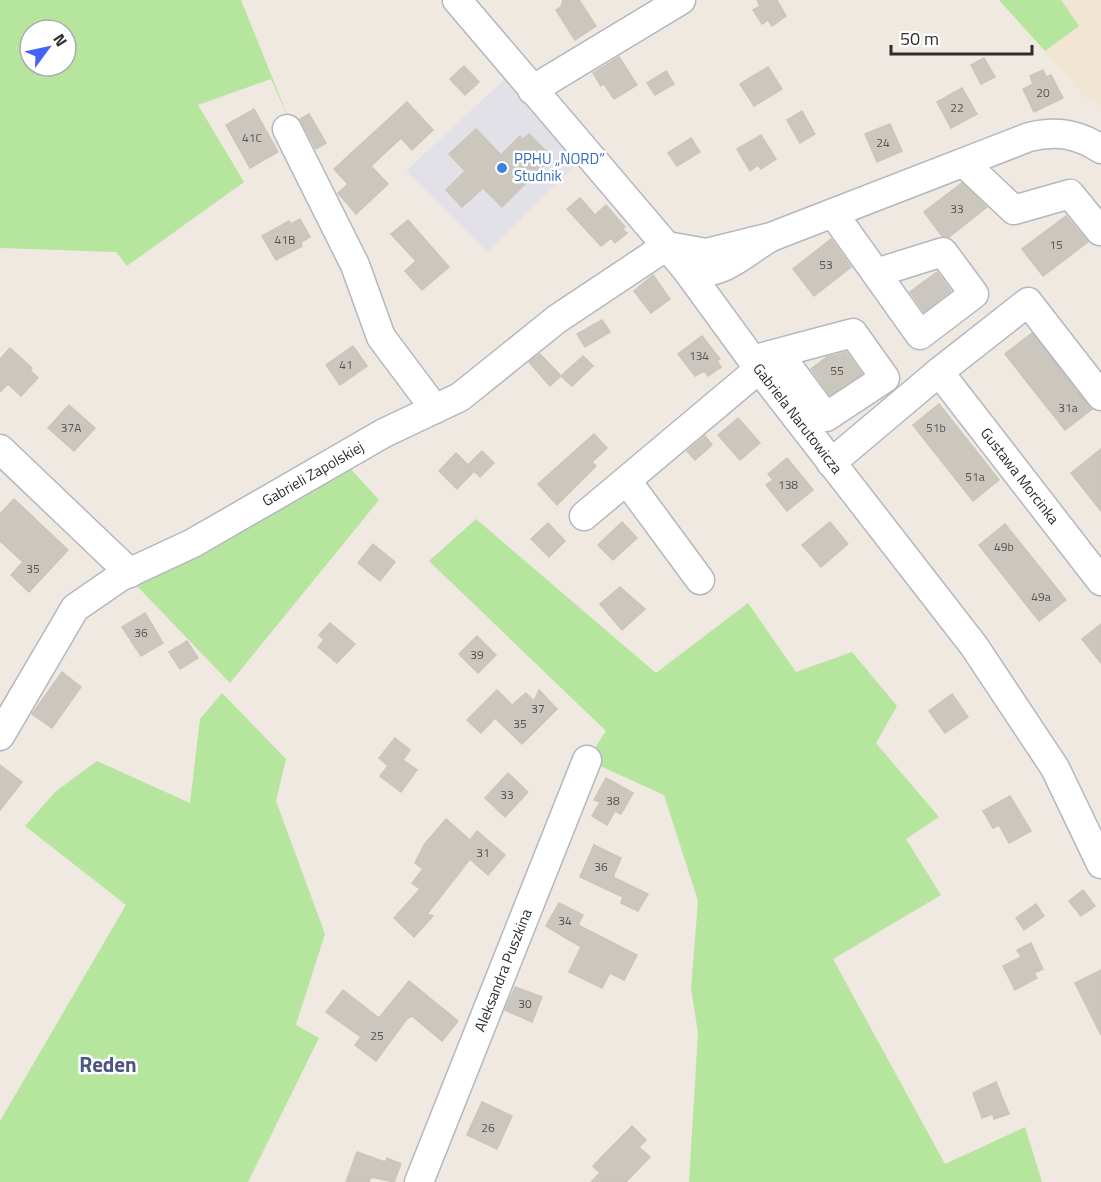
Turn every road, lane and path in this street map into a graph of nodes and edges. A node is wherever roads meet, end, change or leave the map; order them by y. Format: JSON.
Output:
{"nodes":[{"id":1,"x":457,"y":0,"type":"edge"},
{"id":2,"x":681,"y":0,"type":"edge"},
{"id":3,"x":532,"y":90,"type":"junction"},
{"id":4,"x":287,"y":129,"type":"dead end"},
{"id":5,"x":1101,"y":149,"type":"edge"},
{"id":6,"x":964,"y":162,"type":"junction"},
{"id":7,"x":833,"y":213,"type":"junction"},
{"id":8,"x":1100,"y":231,"type":"edge"},
{"id":9,"x":667,"y":246,"type":"junction"},
{"id":10,"x":705,"y":263,"type":"junction"},
{"id":11,"x":876,"y":273,"type":"dead end"},
{"id":12,"x":764,"y":361,"type":"junction"},
{"id":13,"x":939,"y":372,"type":"junction"},
{"id":14,"x":1101,"y":396,"type":"edge"},
{"id":15,"x":435,"y":409,"type":"junction"},
{"id":16,"x":0,"y":449,"type":"edge"},
{"id":17,"x":831,"y":463,"type":"junction"},
{"id":18,"x":627,"y":480,"type":"junction"},
{"id":19,"x":584,"y":516,"type":"dead end"},
{"id":20,"x":130,"y":573,"type":"junction"},
{"id":21,"x":700,"y":580,"type":"dead end"},
{"id":22,"x":1101,"y":581,"type":"edge"},
{"id":23,"x":0,"y":736,"type":"edge"},
{"id":24,"x":587,"y":760,"type":"dead end"},
{"id":25,"x":1101,"y":864,"type":"edge"},
{"id":26,"x":419,"y":1182,"type":"edge"}],
"edges":[{"from":1,"to":3,"type":"street","name":"Gabriela Narutowicza"},
{"from":2,"to":3,"type":"street"},
{"from":3,"to":9,"type":"street","name":"Gabriela Narutowicza"},
{"from":4,"to":15,"type":"street"},
{"from":5,"to":6,"type":"street"},
{"from":6,"to":7,"type":"street"},
{"from":6,"to":8,"type":"street"},
{"from":7,"to":10,"type":"street"},
{"from":7,"to":11,"type":"street"},
{"from":9,"to":10,"type":"street","name":"Gabriela Narutowicza"},
{"from":9,"to":15,"type":"street","name":"Gabrieli Zapolskiej"},
{"from":10,"to":12,"type":"street","name":"Gabriela Narutowicza"},
{"from":12,"to":17,"type":"street","name":"Gabriela Narutowicza"},
{"from":12,"to":18,"type":"street"},
{"from":13,"to":14,"type":"street"},
{"from":13,"to":17,"type":"street"},
{"from":13,"to":22,"type":"street","name":"Gustawa Morcinka"},
{"from":15,"to":20,"type":"street","name":"Gabrieli Zapolskiej"},
{"from":16,"to":20,"type":"street"},
{"from":17,"to":25,"type":"street","name":"Gabriela Narutowicza"},
{"from":18,"to":19,"type":"street"},
{"from":18,"to":21,"type":"street"},
{"from":20,"to":23,"type":"street","name":"Gabrieli Zapolskiej"},
{"from":24,"to":26,"type":"street","name":"Aleksandra Puszkina"}]}
